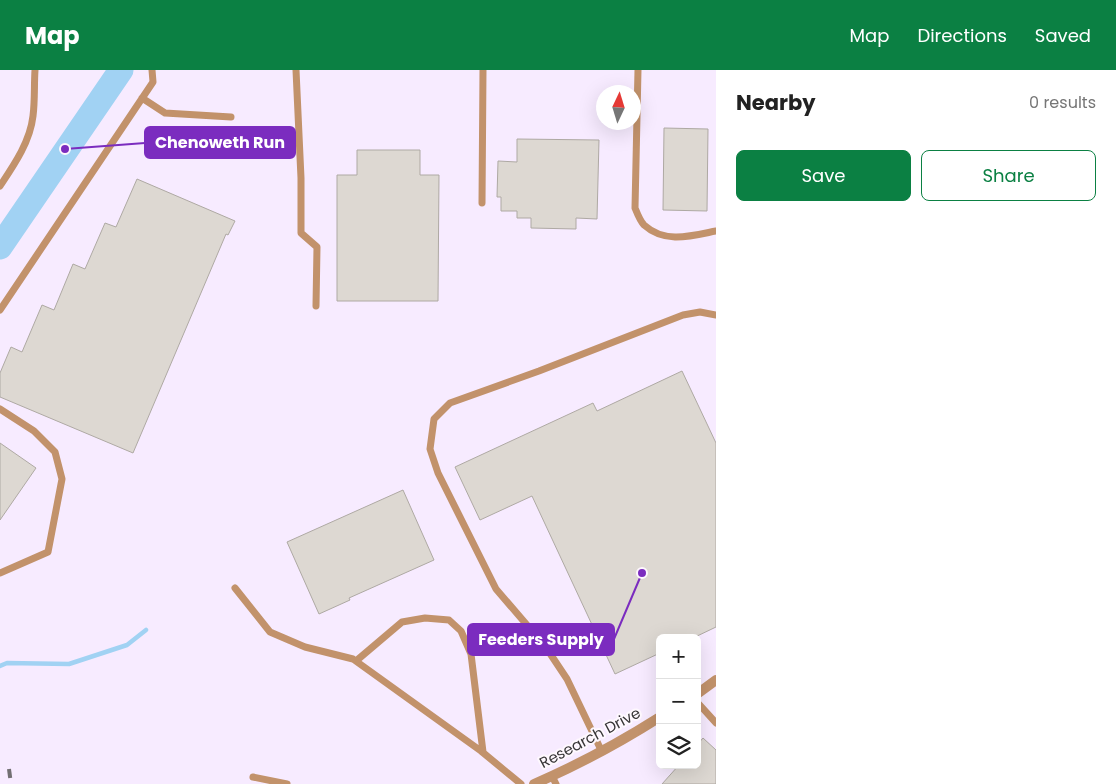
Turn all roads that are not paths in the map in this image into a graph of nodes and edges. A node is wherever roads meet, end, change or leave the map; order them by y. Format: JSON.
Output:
{"nodes":[{"id":1,"x":35,"y":70,"type":"edge"},
{"id":2,"x":152,"y":70,"type":"edge"},
{"id":3,"x":296,"y":70,"type":"edge"},
{"id":4,"x":483,"y":70,"type":"edge"},
{"id":5,"x":638,"y":70,"type":"edge"},
{"id":6,"x":142,"y":98,"type":"junction"},
{"id":7,"x":231,"y":117,"type":"dead end"},
{"id":8,"x":3,"y":175,"type":"edge"},
{"id":9,"x":0,"y":186,"type":"edge"},
{"id":10,"x":482,"y":203,"type":"dead end"},
{"id":11,"x":716,"y":232,"type":"edge"},
{"id":12,"x":316,"y":306,"type":"dead end"},
{"id":13,"x":0,"y":310,"type":"edge"},
{"id":14,"x":716,"y":315,"type":"edge"},
{"id":15,"x":0,"y":409,"type":"edge"},
{"id":16,"x":0,"y":573,"type":"edge"},
{"id":17,"x":235,"y":588,"type":"dead end"},
{"id":18,"x":356,"y":660,"type":"junction"},
{"id":19,"x":716,"y":680,"type":"edge"},
{"id":20,"x":701,"y":691,"type":"edge"},
{"id":21,"x":701,"y":706,"type":"edge"},
{"id":22,"x":656,"y":720,"type":"edge"},
{"id":23,"x":716,"y":723,"type":"edge"},
{"id":24,"x":483,"y":752,"type":"junction"},
{"id":25,"x":602,"y":752,"type":"junction"},
{"id":26,"x":253,"y":777,"type":"dead end"},
{"id":27,"x":554,"y":780,"type":"edge"},
{"id":28,"x":287,"y":784,"type":"edge"},
{"id":29,"x":521,"y":784,"type":"edge"},
{"id":30,"x":534,"y":784,"type":"edge"}],
"edges":[{"from":1,"to":8,"type":"lane"},
{"from":2,"to":6,"type":"lane"},
{"from":3,"to":12,"type":"lane"},
{"from":4,"to":10,"type":"lane"},
{"from":5,"to":11,"type":"lane"},
{"from":6,"to":7,"type":"lane"},
{"from":6,"to":13,"type":"lane"},
{"from":8,"to":9,"type":"lane"},
{"from":14,"to":25,"type":"lane"},
{"from":15,"to":16,"type":"lane"},
{"from":17,"to":18,"type":"lane"},
{"from":18,"to":24,"type":"lane"},
{"from":18,"to":24,"type":"lane"},
{"from":19,"to":20,"type":"street"},
{"from":21,"to":23,"type":"lane"},
{"from":22,"to":25,"type":"street","name":"Research Drive"},
{"from":24,"to":29,"type":"lane"},
{"from":25,"to":27,"type":"street","name":"Research Drive"},
{"from":26,"to":28,"type":"lane"},
{"from":27,"to":30,"type":"street","name":"Research Drive"}]}
